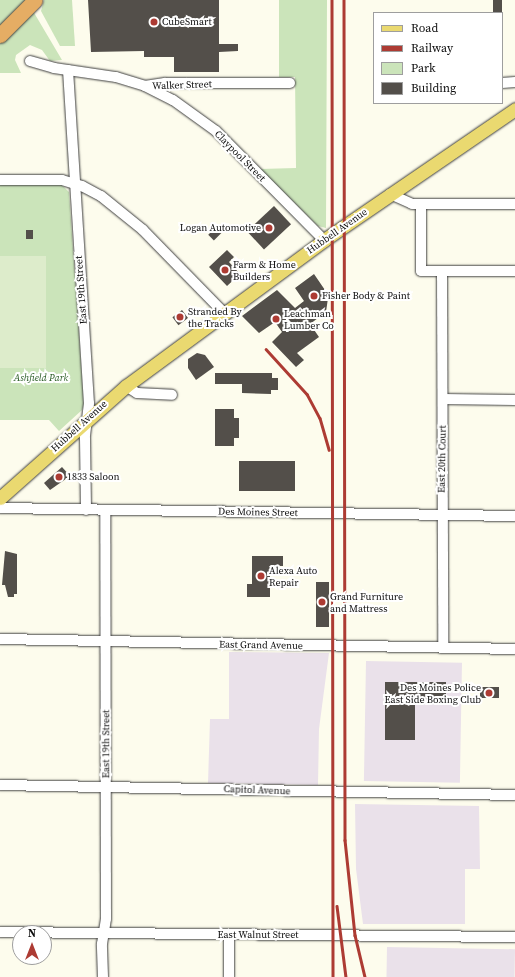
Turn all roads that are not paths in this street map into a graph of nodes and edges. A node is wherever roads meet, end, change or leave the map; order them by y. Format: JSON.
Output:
{"nodes":[{"id":1,"x":35,"y":0,"type":"edge"},
{"id":2,"x":0,"y":35,"type":"edge"},
{"id":3,"x":30,"y":61,"type":"dead end"},
{"id":4,"x":68,"y":70,"type":"junction"},
{"id":5,"x":515,"y":82,"type":"edge"},
{"id":6,"x":290,"y":83,"type":"dead end"},
{"id":7,"x":503,"y":83,"type":"edge"},
{"id":8,"x":145,"y":86,"type":"junction"},
{"id":9,"x":515,"y":109,"type":"edge"},
{"id":10,"x":0,"y":180,"type":"edge"},
{"id":11,"x":74,"y":183,"type":"junction"},
{"id":12,"x":390,"y":194,"type":"junction"},
{"id":13,"x":421,"y":204,"type":"junction"},
{"id":14,"x":515,"y":204,"type":"edge"},
{"id":15,"x":324,"y":240,"type":"junction"},
{"id":16,"x":442,"y":271,"type":"junction"},
{"id":17,"x":515,"y":271,"type":"edge"},
{"id":18,"x":224,"y":313,"type":"junction"},
{"id":19,"x":126,"y":386,"type":"junction"},
{"id":20,"x":172,"y":395,"type":"dead end"},
{"id":21,"x":442,"y":399,"type":"junction"},
{"id":22,"x":515,"y":400,"type":"edge"},
{"id":23,"x":88,"y":418,"type":"junction"},
{"id":24,"x":0,"y":498,"type":"edge"},
{"id":25,"x":0,"y":508,"type":"edge"},
{"id":26,"x":86,"y":510,"type":"junction"},
{"id":27,"x":104,"y":510,"type":"junction"},
{"id":28,"x":441,"y":515,"type":"junction"},
{"id":29,"x":515,"y":516,"type":"edge"},
{"id":30,"x":2,"y":641,"type":"edge"},
{"id":31,"x":106,"y":643,"type":"junction"},
{"id":32,"x":443,"y":648,"type":"junction"},
{"id":33,"x":515,"y":649,"type":"edge"},
{"id":34,"x":0,"y":785,"type":"edge"},
{"id":35,"x":106,"y":786,"type":"junction"},
{"id":36,"x":515,"y":795,"type":"edge"},
{"id":37,"x":0,"y":932,"type":"edge"},
{"id":38,"x":105,"y":933,"type":"junction"},
{"id":39,"x":229,"y":935,"type":"junction"},
{"id":40,"x":515,"y":937,"type":"edge"},
{"id":41,"x":103,"y":977,"type":"edge"},
{"id":42,"x":229,"y":977,"type":"edge"}],
"edges":[{"from":1,"to":2,"type":"highway"},
{"from":3,"to":4,"type":"street","name":"Walker Street"},
{"from":4,"to":8,"type":"street","name":"Walker Street"},
{"from":4,"to":11,"type":"street","name":"East 19th Street"},
{"from":5,"to":7,"type":"street"},
{"from":6,"to":8,"type":"street","name":"Walker Street"},
{"from":8,"to":15,"type":"street","name":"Claypool Street"},
{"from":9,"to":12,"type":"main road","name":"Hubbell Avenue"},
{"from":10,"to":11,"type":"street"},
{"from":11,"to":18,"type":"street"},
{"from":11,"to":23,"type":"street","name":"East 19th Street"},
{"from":12,"to":13,"type":"street"},
{"from":12,"to":15,"type":"main road","name":"Hubbell Avenue"},
{"from":13,"to":14,"type":"street"},
{"from":13,"to":16,"type":"street"},
{"from":15,"to":18,"type":"main road","name":"Hubbell Avenue"},
{"from":16,"to":17,"type":"street"},
{"from":16,"to":21,"type":"street","name":"East 20th Court"},
{"from":18,"to":19,"type":"main road","name":"Hubbell Avenue"},
{"from":19,"to":20,"type":"street"},
{"from":19,"to":23,"type":"main road","name":"Hubbell Avenue"},
{"from":21,"to":22,"type":"street"},
{"from":21,"to":28,"type":"street","name":"East 20th Court"},
{"from":23,"to":24,"type":"main road","name":"Hubbell Avenue"},
{"from":23,"to":26,"type":"street","name":"East 19th Street"},
{"from":25,"to":26,"type":"street","name":"Des Moines Street"},
{"from":26,"to":27,"type":"street","name":"Des Moines Street"},
{"from":27,"to":28,"type":"street","name":"Des Moines Street"},
{"from":27,"to":31,"type":"street","name":"East 19th Street"},
{"from":28,"to":29,"type":"street","name":"Des Moines Street"},
{"from":28,"to":32,"type":"street","name":"East 20th Court"},
{"from":30,"to":31,"type":"street","name":"East Grand Avenue"},
{"from":31,"to":32,"type":"street","name":"East Grand Avenue"},
{"from":31,"to":35,"type":"street","name":"East 19th Street"},
{"from":32,"to":33,"type":"street","name":"East Grand Avenue"},
{"from":34,"to":35,"type":"street","name":"Capitol Avenue"},
{"from":35,"to":36,"type":"street","name":"Capitol Avenue"},
{"from":35,"to":38,"type":"street","name":"East 19th Street"},
{"from":37,"to":38,"type":"street","name":"East Walnut Street"},
{"from":38,"to":39,"type":"street","name":"East Walnut Street"},
{"from":38,"to":41,"type":"street","name":"East 19th Street"},
{"from":39,"to":40,"type":"street","name":"East Walnut Street"},
{"from":39,"to":42,"type":"street"}]}
